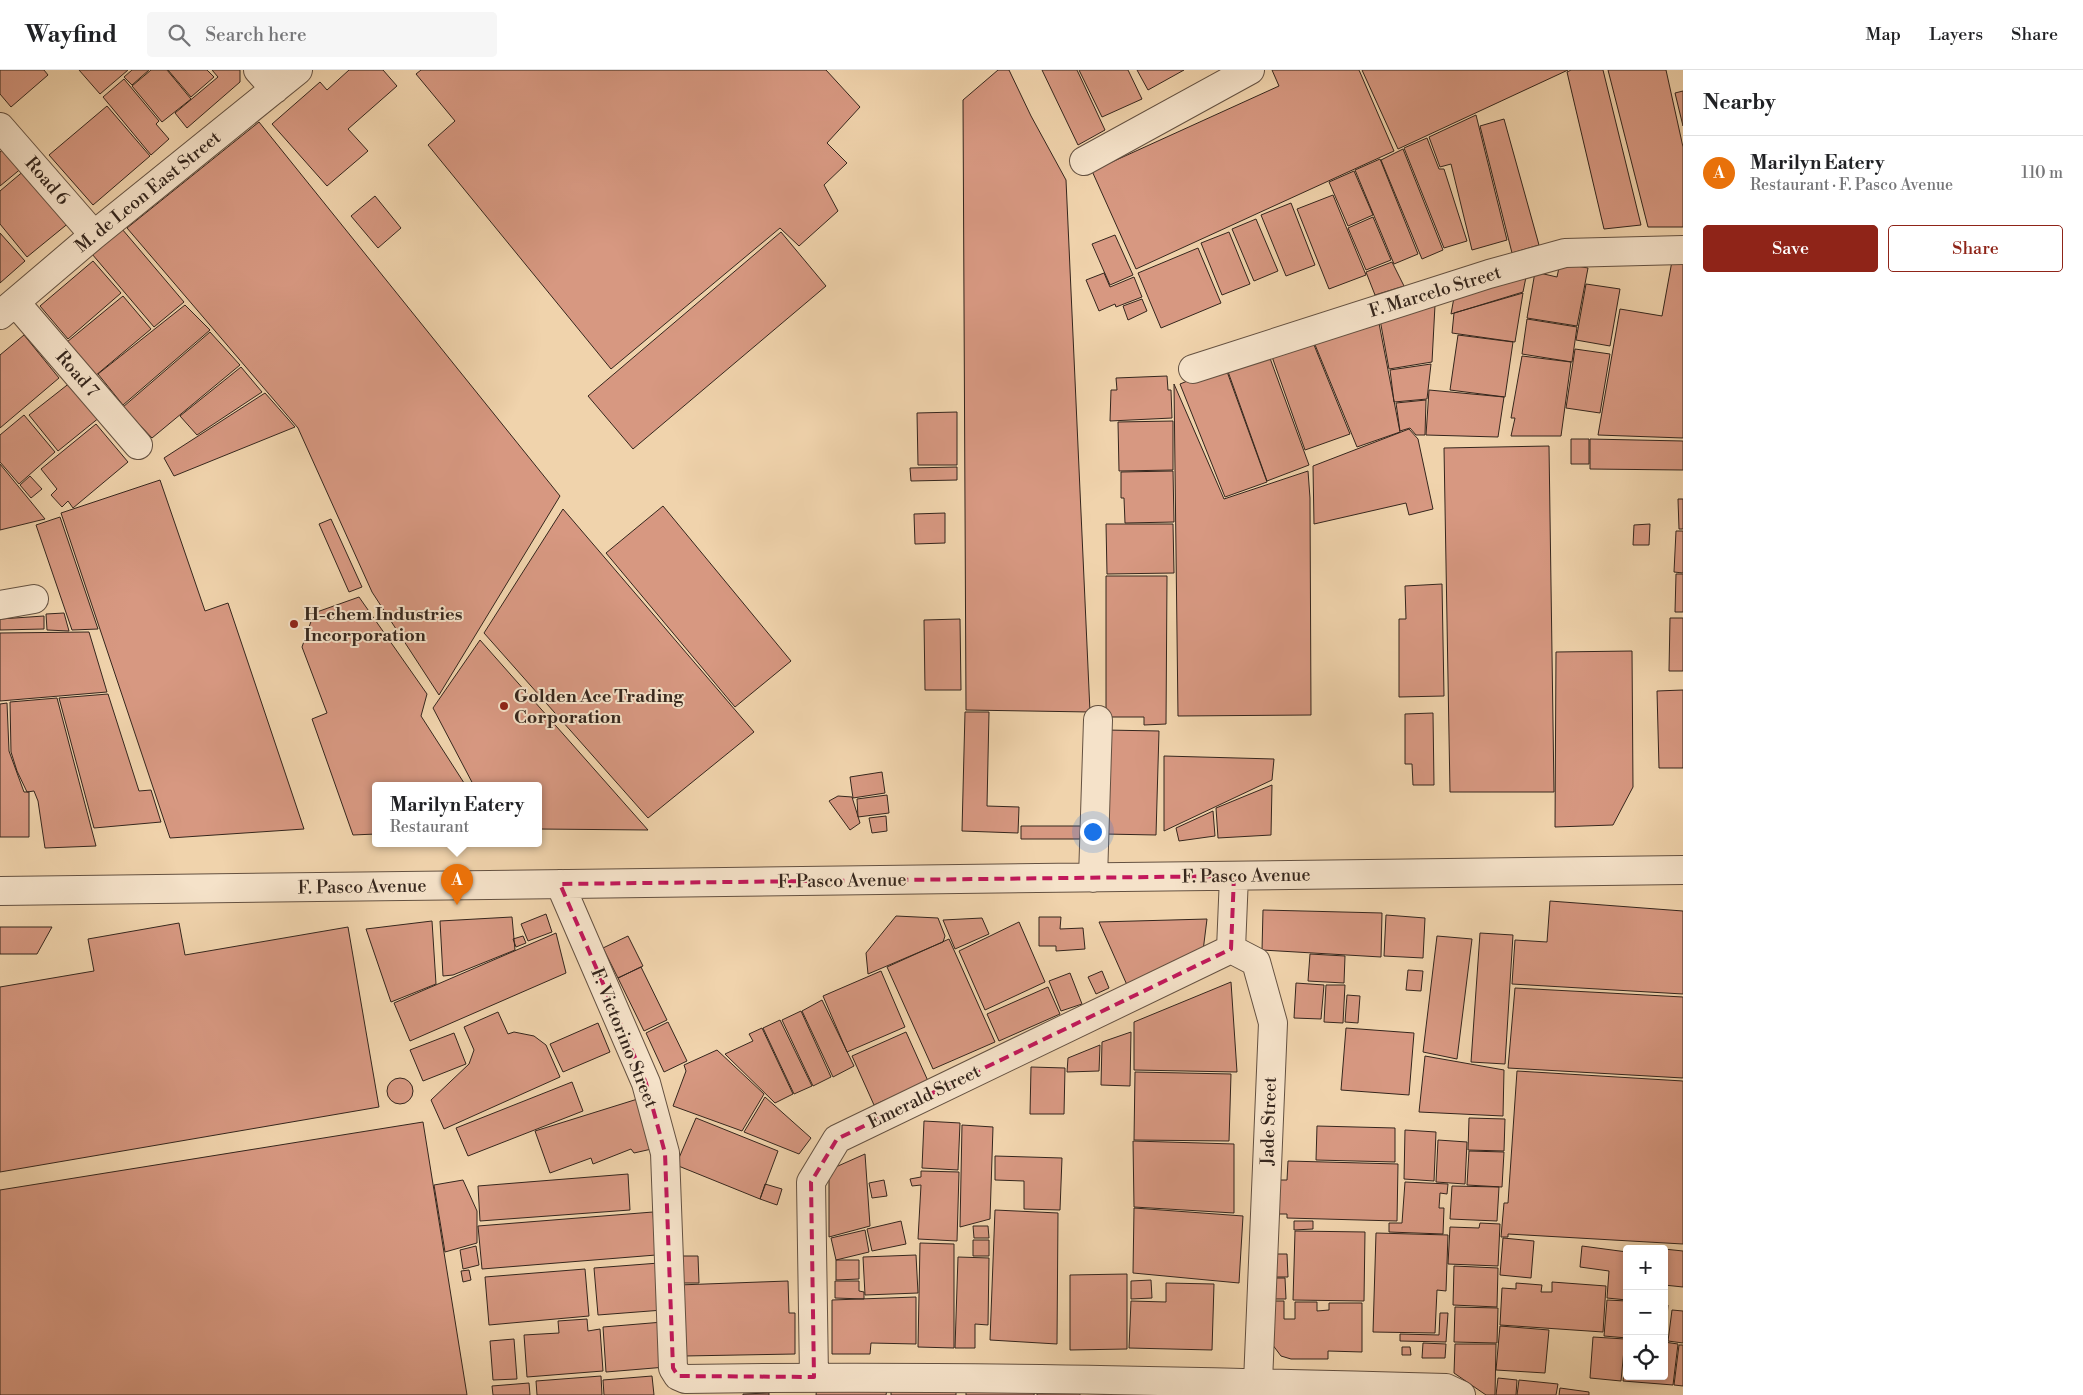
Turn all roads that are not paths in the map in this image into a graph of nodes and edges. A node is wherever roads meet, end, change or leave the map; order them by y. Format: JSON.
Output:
{"nodes":[{"id":1,"x":298,"y":70,"type":"edge"},
{"id":2,"x":1250,"y":70,"type":"edge"},
{"id":3,"x":267,"y":80,"type":"edge"},
{"id":4,"x":0,"y":126,"type":"edge"},
{"id":5,"x":1084,"y":161,"type":"dead end"},
{"id":6,"x":94,"y":235,"type":"junction"},
{"id":7,"x":1683,"y":250,"type":"edge"},
{"id":8,"x":8,"y":309,"type":"edge"},
{"id":9,"x":1194,"y":369,"type":"dead end"},
{"id":10,"x":138,"y":445,"type":"dead end"},
{"id":11,"x":34,"y":599,"type":"dead end"},
{"id":12,"x":0,"y":605,"type":"edge"},
{"id":13,"x":1098,"y":720,"type":"dead end"},
{"id":14,"x":1683,"y":870,"type":"edge"},
{"id":15,"x":1234,"y":876,"type":"junction"},
{"id":16,"x":1093,"y":878,"type":"junction"},
{"id":17,"x":560,"y":884,"type":"junction"},
{"id":18,"x":0,"y":892,"type":"edge"},
{"id":19,"x":1231,"y":949,"type":"junction"},
{"id":20,"x":814,"y":1377,"type":"junction"},
{"id":21,"x":1258,"y":1382,"type":"junction"},
{"id":22,"x":1461,"y":1395,"type":"edge"}],
"edges":[{"from":1,"to":3,"type":"street","name":"M. de Leon East Street"},
{"from":2,"to":5,"type":"street"},
{"from":3,"to":6,"type":"street","name":"M. de Leon East Street"},
{"from":4,"to":6,"type":"street","name":"Road 6"},
{"from":6,"to":8,"type":"street","name":"M. de Leon East Street"},
{"from":7,"to":9,"type":"street","name":"F. Marcelo Street"},
{"from":8,"to":10,"type":"street","name":"Road 7"},
{"from":11,"to":12,"type":"street"},
{"from":13,"to":16,"type":"street"},
{"from":14,"to":15,"type":"street","name":"F. Pasco Avenue"},
{"from":15,"to":16,"type":"street","name":"F. Pasco Avenue"},
{"from":15,"to":19,"type":"street"},
{"from":16,"to":17,"type":"street","name":"F. Pasco Avenue"},
{"from":17,"to":18,"type":"street","name":"F. Pasco Avenue"},
{"from":17,"to":20,"type":"street","name":"F. Victorino Street"},
{"from":19,"to":20,"type":"street","name":"Emerald Street"},
{"from":19,"to":21,"type":"street","name":"Jade Street"},
{"from":20,"to":21,"type":"street"},
{"from":21,"to":22,"type":"street"}]}
